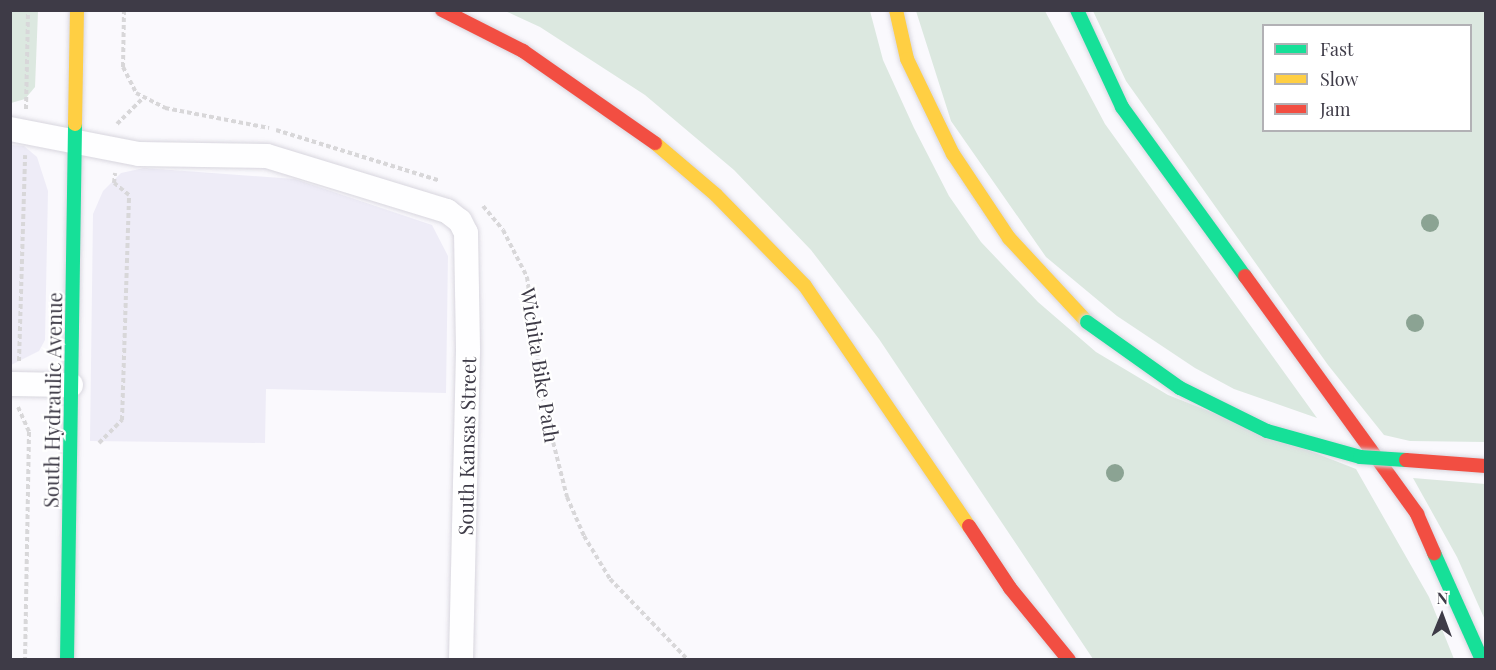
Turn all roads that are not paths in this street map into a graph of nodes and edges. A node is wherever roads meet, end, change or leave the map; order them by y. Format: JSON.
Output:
{"nodes":[{"id":1,"x":77,"y":10,"type":"edge"},
{"id":2,"x":442,"y":10,"type":"edge"},
{"id":3,"x":896,"y":10,"type":"edge"},
{"id":4,"x":1077,"y":10,"type":"edge"},
{"id":5,"x":18,"y":130,"type":"edge"},
{"id":6,"x":75,"y":141,"type":"junction"},
{"id":7,"x":15,"y":384,"type":"edge"},
{"id":8,"x":71,"y":385,"type":"junction"},
{"id":9,"x":1485,"y":466,"type":"edge"},
{"id":10,"x":1010,"y":588,"type":"junction"},
{"id":11,"x":1039,"y":649,"type":"dead end"},
{"id":12,"x":67,"y":660,"type":"edge"},
{"id":13,"x":461,"y":660,"type":"edge"},
{"id":14,"x":1069,"y":660,"type":"edge"},
{"id":15,"x":1482,"y":660,"type":"edge"}],
"edges":[{"from":1,"to":6,"type":"main road","name":"South Hydraulic Avenue"},
{"from":2,"to":10,"type":"main road"},
{"from":3,"to":9,"type":"main road","bridge":true},
{"from":4,"to":15,"type":"main road"},
{"from":5,"to":6,"type":"street"},
{"from":6,"to":8,"type":"main road","name":"South Hydraulic Avenue"},
{"from":6,"to":13,"type":"street","name":"South Kansas Street"},
{"from":7,"to":8,"type":"street"},
{"from":8,"to":12,"type":"main road","name":"South Hydraulic Avenue"},
{"from":10,"to":11,"type":"main road"},
{"from":10,"to":14,"type":"main road"}]}
